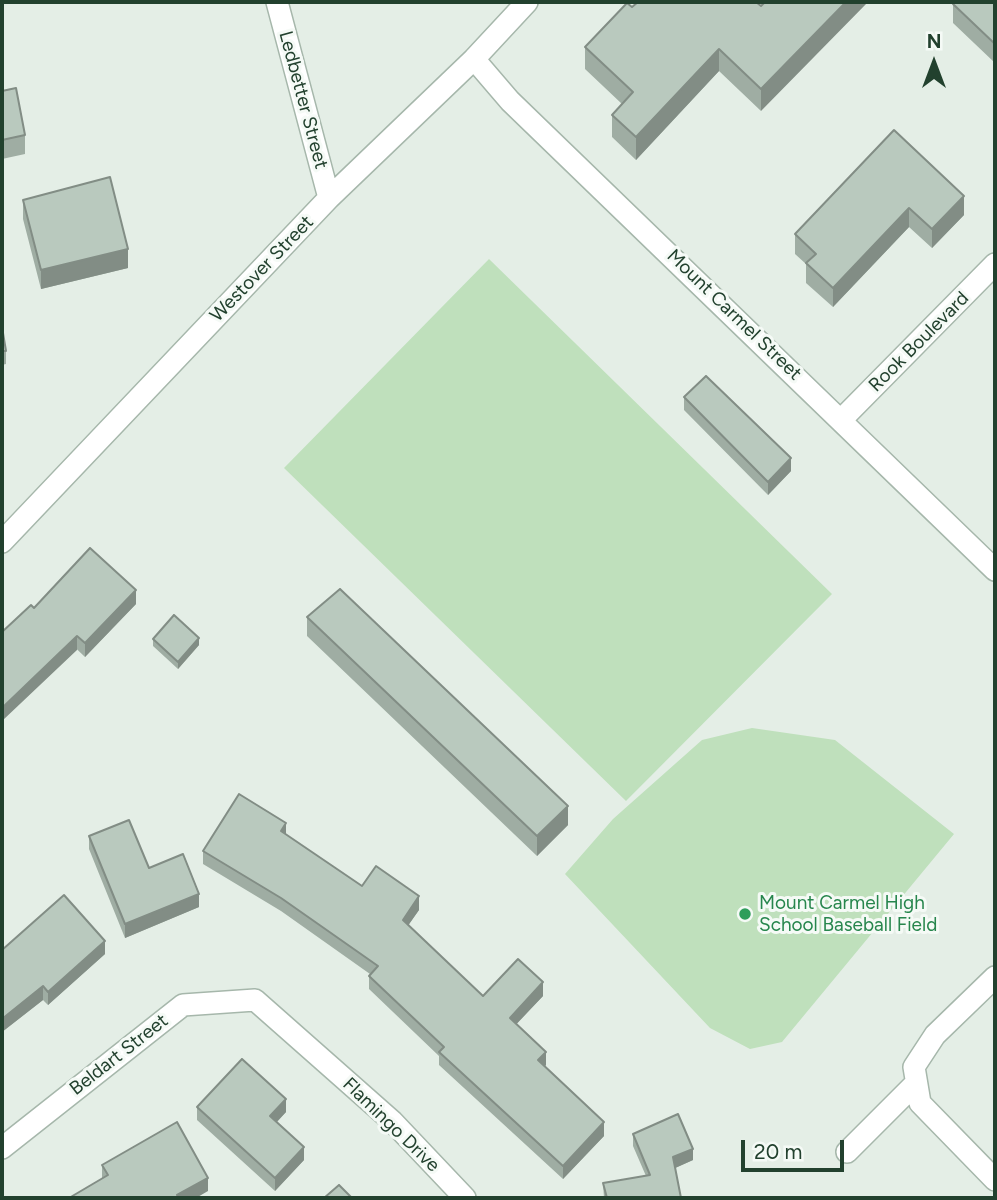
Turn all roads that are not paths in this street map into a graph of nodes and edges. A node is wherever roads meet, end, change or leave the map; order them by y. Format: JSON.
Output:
{"nodes":[{"id":1,"x":277,"y":2,"type":"edge"},
{"id":2,"x":527,"y":2,"type":"edge"},
{"id":3,"x":474,"y":59,"type":"junction"},
{"id":4,"x":329,"y":198,"type":"junction"},
{"id":5,"x":995,"y":264,"type":"edge"},
{"id":6,"x":842,"y":419,"type":"junction"},
{"id":7,"x":2,"y":542,"type":"edge"},
{"id":8,"x":995,"y":570,"type":"edge"},
{"id":9,"x":995,"y":977,"type":"edge"},
{"id":10,"x":314,"y":1053,"type":"joint"},
{"id":11,"x":915,"y":1084,"type":"junction"},
{"id":12,"x":2,"y":1148,"type":"edge"},
{"id":13,"x":847,"y":1152,"type":"dead end"},
{"id":14,"x":995,"y":1180,"type":"edge"},
{"id":15,"x":465,"y":1198,"type":"edge"}],
"edges":[{"from":1,"to":4,"type":"street","name":"Ledbetter Street"},
{"from":2,"to":3,"type":"street","name":"Westover Street"},
{"from":3,"to":4,"type":"street","name":"Westover Street"},
{"from":3,"to":6,"type":"street","name":"Mount Carmel Street"},
{"from":4,"to":7,"type":"street","name":"Westover Street"},
{"from":5,"to":6,"type":"street","name":"Rook Boulevard"},
{"from":6,"to":8,"type":"street","name":"Mount Carmel Street"},
{"from":9,"to":11,"type":"street"},
{"from":10,"to":12,"type":"street","name":"Beldart Street"},
{"from":10,"to":15,"type":"street","name":"Flamingo Drive"},
{"from":11,"to":13,"type":"street"},
{"from":11,"to":14,"type":"street"}]}
